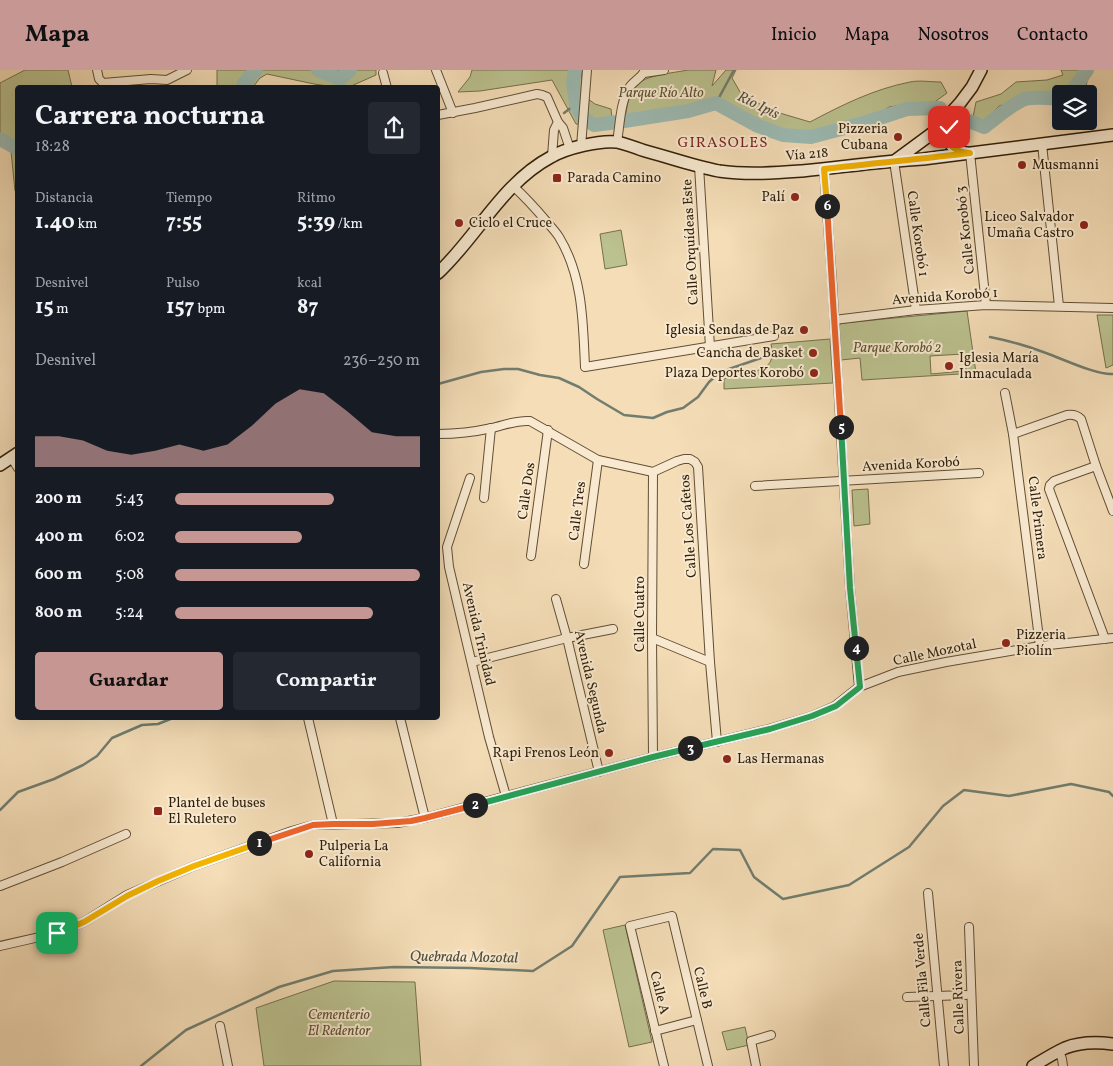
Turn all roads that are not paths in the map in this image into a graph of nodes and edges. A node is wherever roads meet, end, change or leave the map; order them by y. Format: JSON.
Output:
{"nodes":[{"id":1,"x":97,"y":70,"type":"edge"},
{"id":2,"x":152,"y":70,"type":"edge"},
{"id":3,"x":187,"y":70,"type":"edge"},
{"id":4,"x":436,"y":70,"type":"edge"},
{"id":5,"x":587,"y":70,"type":"edge"},
{"id":6,"x":664,"y":70,"type":"edge"},
{"id":7,"x":981,"y":70,"type":"edge"},
{"id":8,"x":645,"y":72,"type":"edge"},
{"id":9,"x":383,"y":73,"type":"dead end"},
{"id":10,"x":151,"y":79,"type":"junction"},
{"id":11,"x":118,"y":85,"type":"edge"},
{"id":12,"x":386,"y":85,"type":"edge"},
{"id":13,"x":453,"y":113,"type":"junction"},
{"id":14,"x":949,"y":114,"type":"junction"},
{"id":15,"x":440,"y":115,"type":"edge"},
{"id":16,"x":558,"y":122,"type":"junction"},
{"id":17,"x":1113,"y":135,"type":"edge"},
{"id":18,"x":617,"y":142,"type":"junction"},
{"id":19,"x":1042,"y":144,"type":"junction"},
{"id":20,"x":576,"y":148,"type":"junction"},
{"id":21,"x":970,"y":153,"type":"junction"},
{"id":22,"x":552,"y":156,"type":"junction"},
{"id":23,"x":894,"y":161,"type":"junction"},
{"id":24,"x":699,"y":166,"type":"junction"},
{"id":25,"x":824,"y":169,"type":"junction"},
{"id":26,"x":513,"y":186,"type":"junction"},
{"id":27,"x":440,"y":271,"type":"edge"},
{"id":28,"x":986,"y":305,"type":"junction"},
{"id":29,"x":1059,"y":306,"type":"junction"},
{"id":30,"x":1113,"y":308,"type":"edge"},
{"id":31,"x":916,"y":310,"type":"junction"},
{"id":32,"x":834,"y":320,"type":"junction"},
{"id":33,"x":774,"y":336,"type":"dead end"},
{"id":34,"x":710,"y":347,"type":"junction"},
{"id":35,"x":1005,"y":394,"type":"dead end"},
{"id":36,"x":490,"y":428,"type":"junction"},
{"id":37,"x":548,"y":430,"type":"junction"},
{"id":38,"x":440,"y":434,"type":"edge"},
{"id":39,"x":1013,"y":434,"type":"junction"},
{"id":40,"x":14,"y":456,"type":"edge"},
{"id":41,"x":598,"y":460,"type":"junction"},
{"id":42,"x":0,"y":465,"type":"edge"},
{"id":43,"x":1096,"y":466,"type":"junction"},
{"id":44,"x":653,"y":472,"type":"junction"},
{"id":45,"x":979,"y":473,"type":"dead end"},
{"id":46,"x":470,"y":478,"type":"dead end"},
{"id":47,"x":844,"y":481,"type":"junction"},
{"id":48,"x":755,"y":486,"type":"dead end"},
{"id":49,"x":484,"y":498,"type":"dead end"},
{"id":50,"x":1113,"y":511,"type":"edge"},
{"id":51,"x":531,"y":556,"type":"dead end"},
{"id":52,"x":584,"y":564,"type":"dead end"},
{"id":53,"x":556,"y":599,"type":"dead end"},
{"id":54,"x":613,"y":629,"type":"dead end"},
{"id":55,"x":567,"y":638,"type":"junction"},
{"id":56,"x":652,"y":638,"type":"junction"},
{"id":57,"x":1109,"y":639,"type":"edge"},
{"id":58,"x":1040,"y":646,"type":"junction"},
{"id":59,"x":472,"y":662,"type":"junction"},
{"id":60,"x":710,"y":662,"type":"junction"},
{"id":61,"x":860,"y":687,"type":"junction"},
{"id":62,"x":308,"y":720,"type":"edge"},
{"id":63,"x":400,"y":720,"type":"edge"},
{"id":64,"x":717,"y":742,"type":"junction"},
{"id":65,"x":653,"y":757,"type":"junction"},
{"id":66,"x":598,"y":772,"type":"junction"},
{"id":67,"x":506,"y":796,"type":"junction"},
{"id":68,"x":425,"y":818,"type":"junction"},
{"id":69,"x":333,"y":824,"type":"junction"},
{"id":70,"x":126,"y":834,"type":"dead end"},
{"id":71,"x":0,"y":886,"type":"edge"},
{"id":72,"x":928,"y":893,"type":"dead end"},
{"id":73,"x":630,"y":926,"type":"joint"},
{"id":74,"x":969,"y":928,"type":"dead end"},
{"id":75,"x":0,"y":946,"type":"edge"},
{"id":76,"x":966,"y":995,"type":"dead end"},
{"id":77,"x":938,"y":996,"type":"junction"},
{"id":78,"x":907,"y":997,"type":"dead end"},
{"id":79,"x":696,"y":1020,"type":"junction"},
{"id":80,"x":220,"y":1026,"type":"dead end"},
{"id":81,"x":655,"y":1031,"type":"junction"},
{"id":82,"x":771,"y":1035,"type":"dead end"},
{"id":83,"x":1113,"y":1044,"type":"edge"},
{"id":84,"x":1059,"y":1051,"type":"junction"},
{"id":85,"x":228,"y":1066,"type":"edge"},
{"id":86,"x":664,"y":1066,"type":"edge"},
{"id":87,"x":708,"y":1066,"type":"edge"},
{"id":88,"x":756,"y":1066,"type":"edge"},
{"id":89,"x":944,"y":1066,"type":"edge"},
{"id":90,"x":974,"y":1066,"type":"edge"},
{"id":91,"x":1033,"y":1066,"type":"edge"},
{"id":92,"x":1064,"y":1066,"type":"edge"}],
"edges":[{"from":1,"to":11,"type":"street"},
{"from":2,"to":10,"type":"street"},
{"from":3,"to":10,"type":"street"},
{"from":4,"to":13,"type":"street"},
{"from":5,"to":20,"type":"street"},
{"from":6,"to":8,"type":"street"},
{"from":7,"to":14,"type":"main road"},
{"from":8,"to":18,"type":"street"},
{"from":9,"to":12,"type":"street"},
{"from":10,"to":11,"type":"street"},
{"from":13,"to":15,"type":"street"},
{"from":13,"to":16,"type":"street"},
{"from":14,"to":21,"type":"main road"},
{"from":14,"to":23,"type":"main road"},
{"from":16,"to":20,"type":"street"},
{"from":16,"to":22,"type":"street"},
{"from":17,"to":19,"type":"main road","name":"Vía 218"},
{"from":18,"to":20,"type":"main road","name":"Vía 218"},
{"from":18,"to":24,"type":"main road","name":"Vía 218"},
{"from":19,"to":21,"type":"main road","name":"Vía 218"},
{"from":19,"to":29,"type":"street"},
{"from":20,"to":22,"type":"main road","name":"Vía 218"},
{"from":21,"to":23,"type":"main road","name":"Vía 218"},
{"from":21,"to":28,"type":"street","name":"Calle Korobó 3"},
{"from":22,"to":26,"type":"main road","name":"Vía 218"},
{"from":23,"to":25,"type":"main road","name":"Vía 218"},
{"from":23,"to":31,"type":"street","name":"Calle Korobó 1"},
{"from":24,"to":25,"type":"main road","name":"Vía 218"},
{"from":24,"to":34,"type":"street","name":"Calle Orquídeas Este"},
{"from":25,"to":32,"type":"street"},
{"from":26,"to":27,"type":"main road","name":"Vía 218"},
{"from":26,"to":34,"type":"street"},
{"from":28,"to":29,"type":"street","name":"Avenida Korobó 1"},
{"from":28,"to":31,"type":"street","name":"Avenida Korobó 1"},
{"from":29,"to":30,"type":"street","name":"Avenida Korobó 1"},
{"from":31,"to":32,"type":"street","name":"Avenida Korobó 1"},
{"from":32,"to":47,"type":"street"},
{"from":33,"to":34,"type":"street"},
{"from":35,"to":39,"type":"street","name":"Calle Primera"},
{"from":36,"to":37,"type":"street"},
{"from":36,"to":38,"type":"street"},
{"from":36,"to":49,"type":"street"},
{"from":37,"to":41,"type":"street"},
{"from":37,"to":51,"type":"street","name":"Calle Dos"},
{"from":39,"to":43,"type":"street"},
{"from":39,"to":58,"type":"street","name":"Calle Primera"},
{"from":40,"to":42,"type":"main road"},
{"from":41,"to":44,"type":"street"},
{"from":41,"to":52,"type":"street","name":"Calle Tres"},
{"from":43,"to":50,"type":"street"},
{"from":43,"to":57,"type":"street"},
{"from":44,"to":56,"type":"street","name":"Calle Cuatro"},
{"from":44,"to":60,"type":"street","name":"Calle Los Cafetos"},
{"from":45,"to":47,"type":"street","name":"Avenida Korobó"},
{"from":46,"to":59,"type":"street","name":"Avenida Trinidad"},
{"from":47,"to":48,"type":"street","name":"Avenida Korobó"},
{"from":47,"to":61,"type":"street"},
{"from":53,"to":55,"type":"street","name":"Avenida Segunda"},
{"from":54,"to":55,"type":"street"},
{"from":55,"to":59,"type":"street"},
{"from":55,"to":66,"type":"street","name":"Avenida Segunda"},
{"from":56,"to":60,"type":"street"},
{"from":56,"to":65,"type":"street","name":"Calle Cuatro"},
{"from":57,"to":58,"type":"street","name":"Calle Mozotal"},
{"from":58,"to":61,"type":"street","name":"Calle Mozotal"},
{"from":59,"to":67,"type":"street","name":"Avenida Trinidad"},
{"from":60,"to":64,"type":"street","name":"Calle Los Cafetos"},
{"from":61,"to":64,"type":"street","name":"Calle Mozotal"},
{"from":62,"to":69,"type":"street"},
{"from":63,"to":68,"type":"street"},
{"from":64,"to":65,"type":"street","name":"Calle Mozotal"},
{"from":65,"to":66,"type":"street","name":"Calle Mozotal"},
{"from":66,"to":67,"type":"street","name":"Calle Mozotal"},
{"from":67,"to":68,"type":"street","name":"Calle Mozotal"},
{"from":68,"to":69,"type":"street","name":"Calle Mozotal"},
{"from":69,"to":75,"type":"street","name":"Calle Mozotal"},
{"from":70,"to":71,"type":"street"},
{"from":72,"to":77,"type":"street","name":"Calle Fila Verde"},
{"from":73,"to":79,"type":"street","name":"Calle B"},
{"from":73,"to":81,"type":"street","name":"Calle A"},
{"from":74,"to":90,"type":"street","name":"Calle Rivera"},
{"from":76,"to":77,"type":"street"},
{"from":77,"to":78,"type":"street"},
{"from":77,"to":89,"type":"street","name":"Calle Fila Verde"},
{"from":79,"to":81,"type":"street"},
{"from":79,"to":87,"type":"street","name":"Calle B"},
{"from":80,"to":85,"type":"street"},
{"from":81,"to":86,"type":"street","name":"Calle A"},
{"from":82,"to":88,"type":"street"},
{"from":83,"to":84,"type":"main road"},
{"from":84,"to":91,"type":"main road"},
{"from":84,"to":92,"type":"street"}]}
